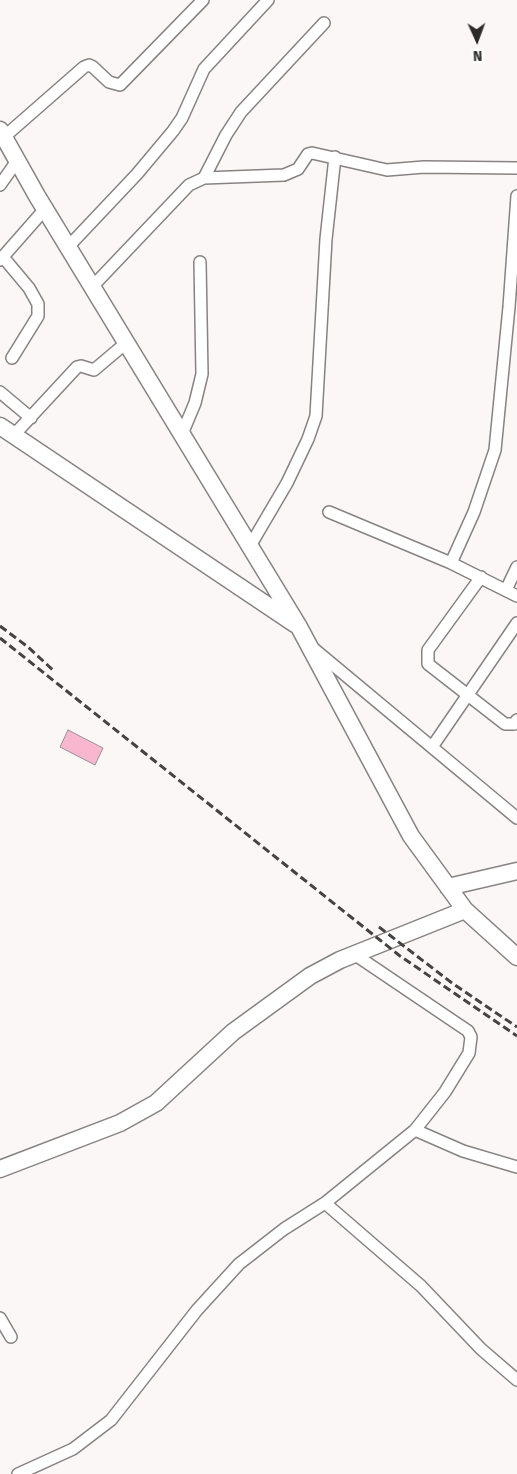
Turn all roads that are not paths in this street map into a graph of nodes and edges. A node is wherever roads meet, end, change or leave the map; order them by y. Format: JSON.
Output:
{"nodes":[{"id":1,"x":203,"y":0,"type":"edge"},
{"id":2,"x":268,"y":0,"type":"edge"},
{"id":3,"x":324,"y":23,"type":"dead end"},
{"id":4,"x":2,"y":133,"type":"edge"},
{"id":5,"x":335,"y":157,"type":"junction"},
{"id":6,"x":18,"y":161,"type":"junction"},
{"id":7,"x":517,"y":168,"type":"edge"},
{"id":8,"x":204,"y":178,"type":"junction"},
{"id":9,"x":0,"y":185,"type":"edge"},
{"id":10,"x":517,"y":196,"type":"edge"},
{"id":11,"x":45,"y":210,"type":"junction"},
{"id":12,"x":68,"y":247,"type":"junction"},
{"id":13,"x":1,"y":258,"type":"edge"},
{"id":14,"x":200,"y":262,"type":"dead end"},
{"id":15,"x":92,"y":287,"type":"junction"},
{"id":16,"x":126,"y":342,"type":"junction"},
{"id":17,"x":12,"y":358,"type":"dead end"},
{"id":18,"x":0,"y":392,"type":"edge"},
{"id":19,"x":30,"y":418,"type":"junction"},
{"id":20,"x":0,"y":426,"type":"edge"},
{"id":21,"x":182,"y":434,"type":"junction"},
{"id":22,"x":14,"y":436,"type":"junction"},
{"id":23,"x":330,"y":512,"type":"dead end"},
{"id":24,"x":250,"y":546,"type":"junction"},
{"id":25,"x":451,"y":562,"type":"junction"},
{"id":26,"x":517,"y":567,"type":"edge"},
{"id":27,"x":481,"y":577,"type":"junction"},
{"id":28,"x":506,"y":590,"type":"junction"},
{"id":29,"x":517,"y":596,"type":"edge"},
{"id":30,"x":517,"y":624,"type":"edge"},
{"id":31,"x":299,"y":626,"type":"junction"},
{"id":32,"x":308,"y":645,"type":"junction"},
{"id":33,"x":467,"y":695,"type":"junction"},
{"id":34,"x":517,"y":720,"type":"edge"},
{"id":35,"x":432,"y":747,"type":"junction"},
{"id":36,"x":517,"y":818,"type":"edge"},
{"id":37,"x":517,"y":871,"type":"edge"},
{"id":38,"x":448,"y":887,"type":"junction"},
{"id":39,"x":465,"y":910,"type":"junction"},
{"id":40,"x":354,"y":954,"type":"junction"},
{"id":41,"x":517,"y":957,"type":"edge"},
{"id":42,"x":415,"y":1130,"type":"junction"},
{"id":43,"x":517,"y":1167,"type":"edge"},
{"id":44,"x":0,"y":1169,"type":"edge"},
{"id":45,"x":325,"y":1203,"type":"junction"},
{"id":46,"x":0,"y":1318,"type":"edge"},
{"id":47,"x":11,"y":1337,"type":"dead end"},
{"id":48,"x":517,"y":1380,"type":"edge"},
{"id":49,"x":18,"y":1474,"type":"edge"}],
"edges":[{"from":1,"to":4,"type":"street"},
{"from":2,"to":12,"type":"street"},
{"from":3,"to":8,"type":"street"},
{"from":4,"to":6,"type":"street"},
{"from":5,"to":7,"type":"street"},
{"from":5,"to":8,"type":"street"},
{"from":5,"to":24,"type":"street"},
{"from":6,"to":9,"type":"street"},
{"from":6,"to":11,"type":"street"},
{"from":8,"to":15,"type":"street"},
{"from":10,"to":25,"type":"street"},
{"from":11,"to":12,"type":"street"},
{"from":11,"to":13,"type":"street"},
{"from":12,"to":15,"type":"street"},
{"from":13,"to":17,"type":"street"},
{"from":14,"to":21,"type":"street"},
{"from":15,"to":16,"type":"street"},
{"from":16,"to":19,"type":"street"},
{"from":16,"to":21,"type":"street"},
{"from":18,"to":19,"type":"street"},
{"from":19,"to":22,"type":"street"},
{"from":20,"to":22,"type":"street"},
{"from":21,"to":24,"type":"street"},
{"from":22,"to":31,"type":"street"},
{"from":23,"to":25,"type":"street"},
{"from":24,"to":31,"type":"street"},
{"from":25,"to":27,"type":"street"},
{"from":26,"to":28,"type":"street"},
{"from":27,"to":28,"type":"street"},
{"from":27,"to":33,"type":"street"},
{"from":28,"to":29,"type":"street"},
{"from":30,"to":33,"type":"street"},
{"from":31,"to":32,"type":"street"},
{"from":32,"to":35,"type":"street"},
{"from":32,"to":38,"type":"street"},
{"from":33,"to":34,"type":"street"},
{"from":33,"to":35,"type":"street"},
{"from":35,"to":36,"type":"street"},
{"from":37,"to":38,"type":"street"},
{"from":38,"to":39,"type":"street"},
{"from":39,"to":40,"type":"street"},
{"from":39,"to":41,"type":"street"},
{"from":40,"to":42,"type":"street"},
{"from":40,"to":44,"type":"street"},
{"from":42,"to":43,"type":"street"},
{"from":42,"to":45,"type":"street"},
{"from":45,"to":48,"type":"street"},
{"from":45,"to":49,"type":"street"},
{"from":46,"to":47,"type":"street"}]}
